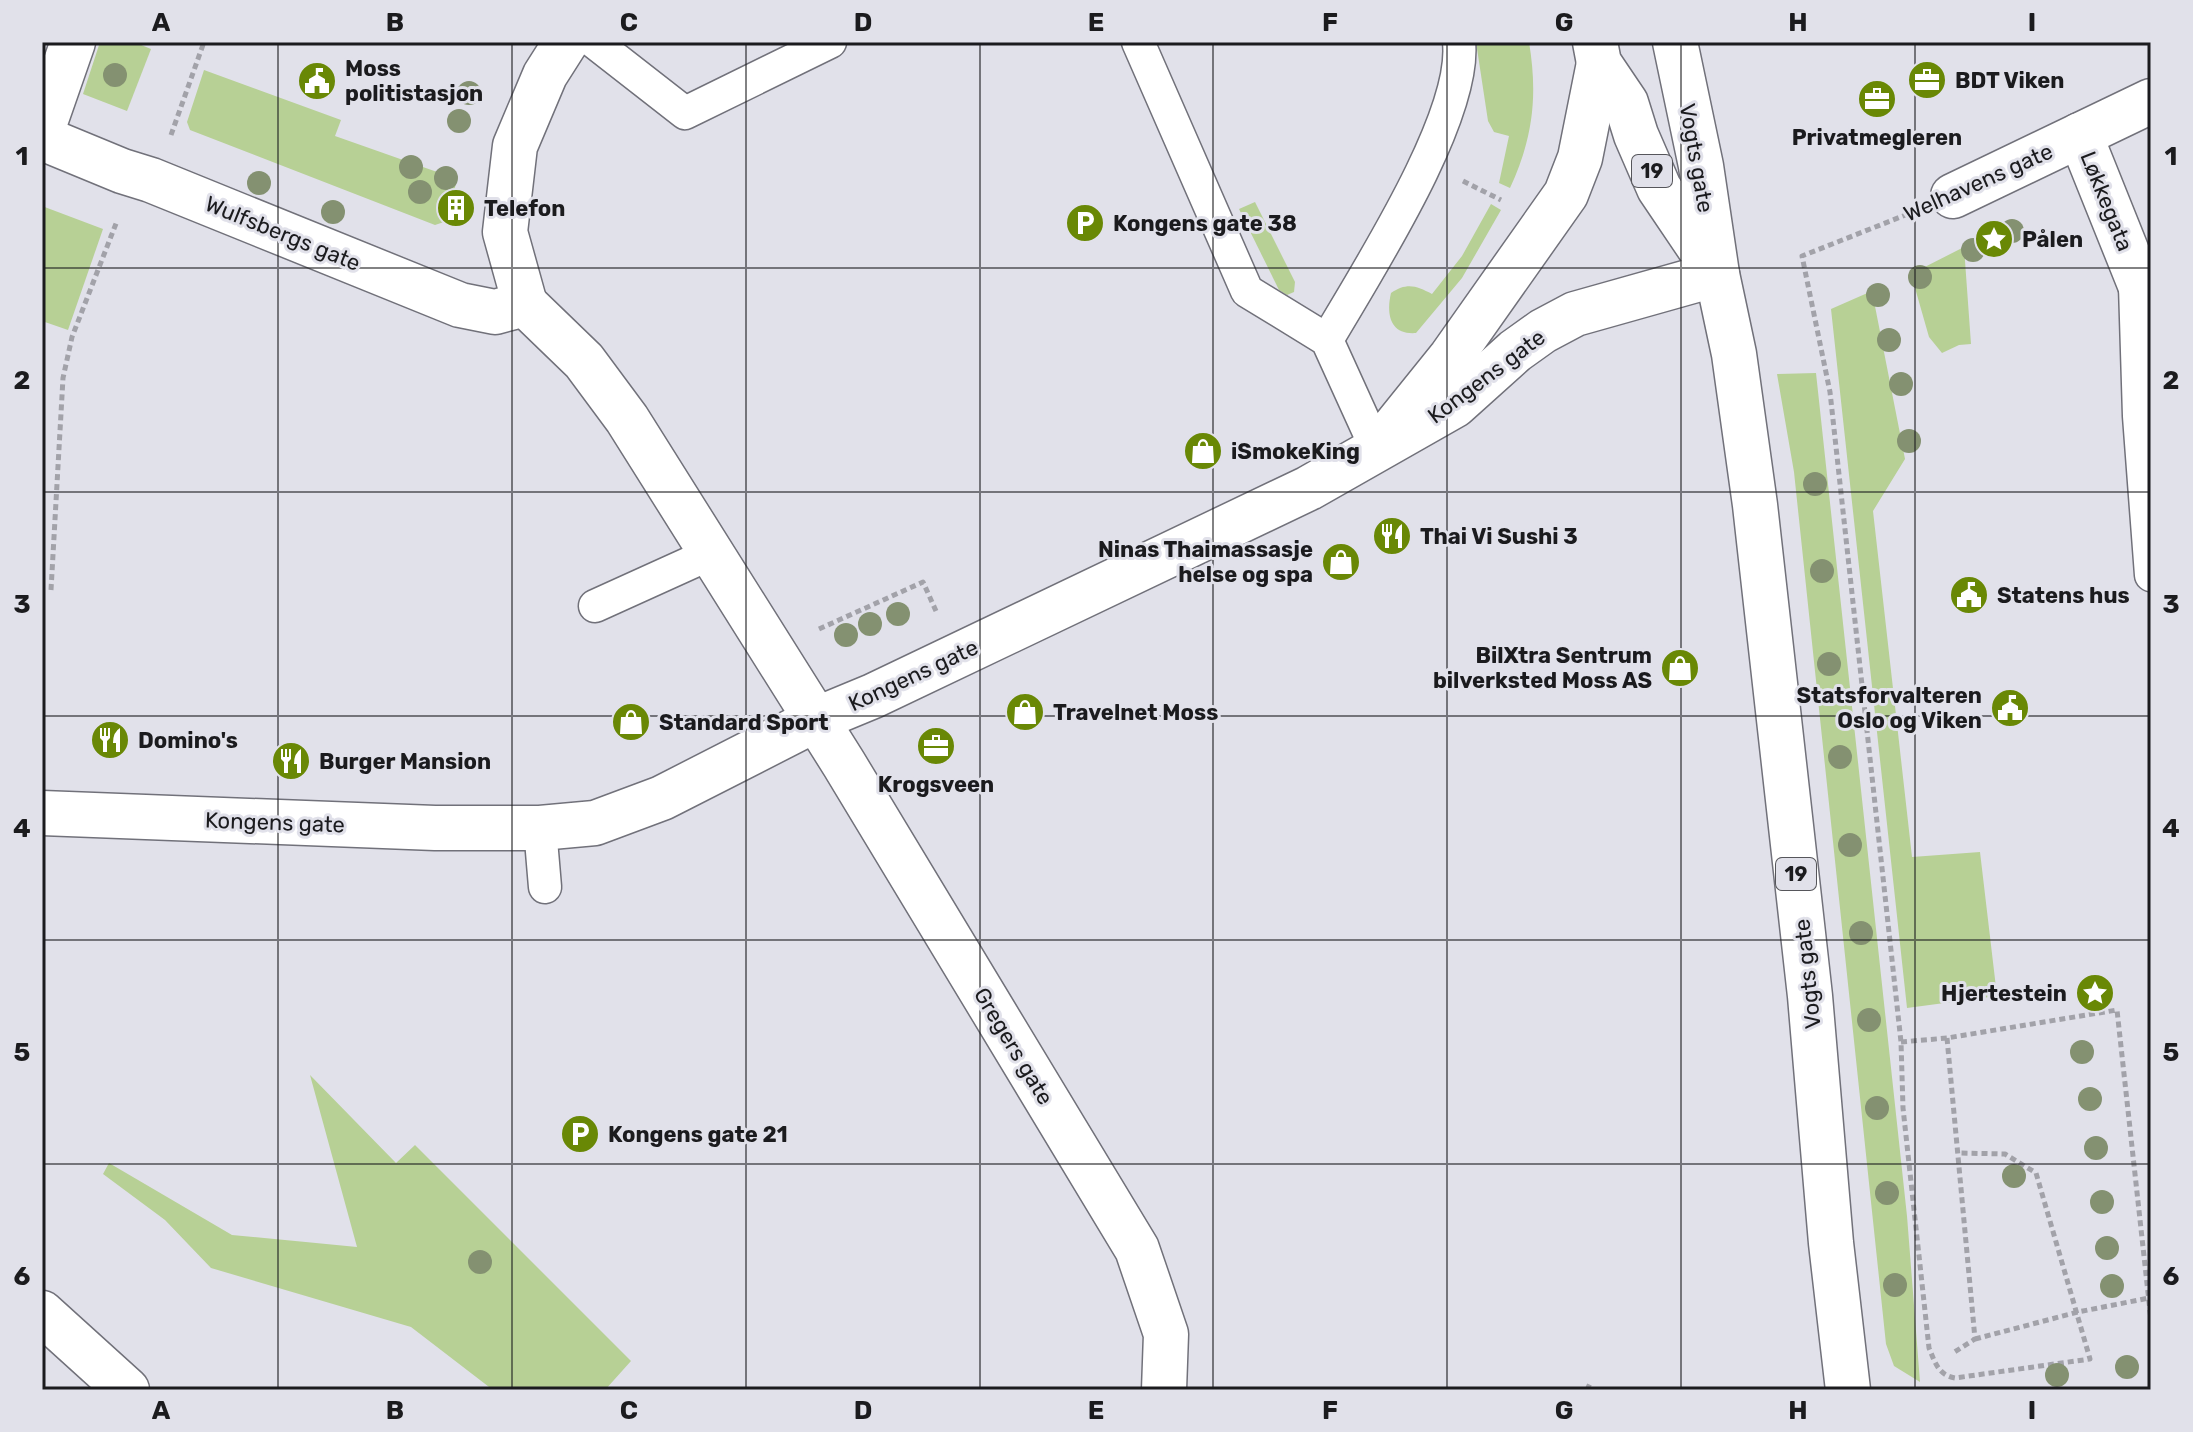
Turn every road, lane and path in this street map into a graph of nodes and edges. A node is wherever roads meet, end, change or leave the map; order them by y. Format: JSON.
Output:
{"nodes":[{"id":1,"x":73,"y":42,"type":"edge"},
{"id":2,"x":204,"y":42,"type":"edge"},
{"id":3,"x":566,"y":42,"type":"edge"},
{"id":4,"x":594,"y":42,"type":"edge"},
{"id":5,"x":830,"y":42,"type":"edge"},
{"id":6,"x":1138,"y":42,"type":"edge"},
{"id":7,"x":1459,"y":42,"type":"edge"},
{"id":8,"x":1675,"y":42,"type":"edge"},
{"id":9,"x":1597,"y":52,"type":"edge"},
{"id":10,"x":2151,"y":101,"type":"edge"},
{"id":11,"x":42,"y":131,"type":"edge"},
{"id":12,"x":2080,"y":135,"type":"junction"},
{"id":13,"x":170,"y":136,"type":"dead end"},
{"id":14,"x":42,"y":138,"type":"edge"},
{"id":15,"x":1425,"y":163,"type":"junction"},
{"id":16,"x":122,"y":171,"type":"junction"},
{"id":17,"x":1953,"y":196,"type":"joint"},
{"id":18,"x":1505,"y":202,"type":"dead end"},
{"id":19,"x":2135,"y":271,"type":"junction"},
{"id":20,"x":1717,"y":274,"type":"junction"},
{"id":21,"x":525,"y":304,"type":"junction"},
{"id":22,"x":2151,"y":312,"type":"edge"},
{"id":23,"x":1327,"y":340,"type":"junction"},
{"id":24,"x":1377,"y":450,"type":"junction"},
{"id":25,"x":712,"y":553,"type":"junction"},
{"id":26,"x":2151,"y":575,"type":"edge"},
{"id":27,"x":51,"y":590,"type":"dead end"},
{"id":28,"x":595,"y":606,"type":"dead end"},
{"id":29,"x":939,"y":616,"type":"dead end"},
{"id":30,"x":826,"y":626,"type":"dead end"},
{"id":31,"x":815,"y":720,"type":"junction"},
{"id":32,"x":42,"y":813,"type":"edge"},
{"id":33,"x":540,"y":828,"type":"junction"},
{"id":34,"x":545,"y":887,"type":"dead end"},
{"id":35,"x":1947,"y":1038,"type":"junction"},
{"id":36,"x":1901,"y":1042,"type":"junction"},
{"id":37,"x":1959,"y":1153,"type":"junction"},
{"id":38,"x":2149,"y":1298,"type":"junction"},
{"id":39,"x":2078,"y":1312,"type":"junction"},
{"id":40,"x":42,"y":1313,"type":"edge"},
{"id":41,"x":2151,"y":1320,"type":"edge"},
{"id":42,"x":1975,"y":1339,"type":"junction"},
{"id":43,"x":1953,"y":1353,"type":"dead end"},
{"id":44,"x":1591,"y":1381,"type":"dead end"},
{"id":45,"x":127,"y":1390,"type":"edge"},
{"id":46,"x":1164,"y":1390,"type":"edge"},
{"id":47,"x":1587,"y":1390,"type":"edge"},
{"id":48,"x":1848,"y":1390,"type":"edge"}],
"edges":[{"from":1,"to":11,"type":"main road"},
{"from":2,"to":13,"type":"path"},
{"from":3,"to":21,"type":"main road"},
{"from":4,"to":5,"type":"lane"},
{"from":6,"to":23,"type":"lane"},
{"from":7,"to":15,"type":"lane"},
{"from":8,"to":20,"type":"main road","name":"Vogts gate","number":"19"},
{"from":9,"to":20,"type":"main road","name":"Vogts gate","number":"19"},
{"from":9,"to":24,"type":"main road"},
{"from":10,"to":12,"type":"main road","name":"Welhavens gate"},
{"from":12,"to":17,"type":"main road","name":"Welhavens gate"},
{"from":12,"to":19,"type":"main road","name":"Løkkegata"},
{"from":14,"to":16,"type":"main road","name":"Wulfsbergs gate"},
{"from":15,"to":18,"type":"path"},
{"from":15,"to":23,"type":"lane"},
{"from":16,"to":21,"type":"main road","name":"Wulfsbergs gate"},
{"from":16,"to":27,"type":"path"},
{"from":17,"to":36,"type":"path","name":"Welhavens gate"},
{"from":19,"to":22,"type":"main road","name":"Løkkegata"},
{"from":19,"to":26,"type":"lane"},
{"from":20,"to":24,"type":"main road","name":"Kongens gate"},
{"from":20,"to":48,"type":"main road","name":"Vogts gate","number":"19"},
{"from":21,"to":25,"type":"main road"},
{"from":23,"to":24,"type":"lane"},
{"from":24,"to":31,"type":"main road","name":"Kongens gate"},
{"from":25,"to":28,"type":"lane"},
{"from":25,"to":31,"type":"main road"},
{"from":29,"to":30,"type":"path"},
{"from":31,"to":33,"type":"main road","name":"Kongens gate"},
{"from":31,"to":46,"type":"main road","name":"Gregers gate"},
{"from":32,"to":33,"type":"main road","name":"Kongens gate"},
{"from":33,"to":34,"type":"lane"},
{"from":35,"to":36,"type":"path"},
{"from":35,"to":37,"type":"path"},
{"from":35,"to":38,"type":"path"},
{"from":36,"to":39,"type":"path"},
{"from":37,"to":39,"type":"path"},
{"from":37,"to":42,"type":"path"},
{"from":38,"to":39,"type":"path"},
{"from":38,"to":41,"type":"path"},
{"from":39,"to":42,"type":"path"},
{"from":40,"to":45,"type":"main road"},
{"from":42,"to":43,"type":"path"},
{"from":44,"to":47,"type":"path"}]}
